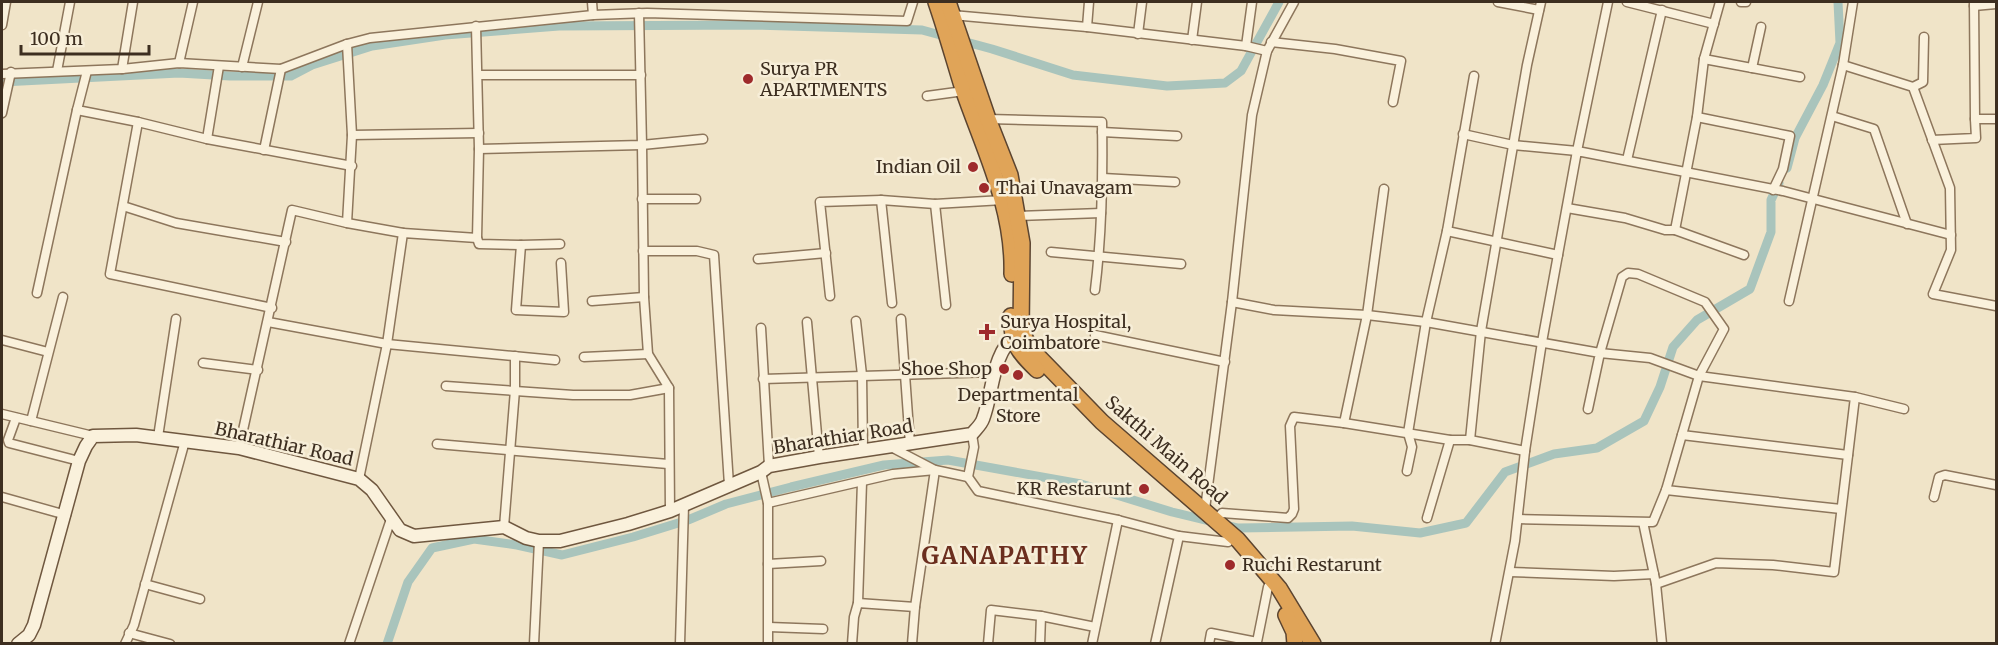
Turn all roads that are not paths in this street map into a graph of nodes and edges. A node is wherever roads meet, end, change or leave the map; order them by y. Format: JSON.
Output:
{"nodes":[{"id":1,"x":70,"y":2,"type":"edge"},
{"id":2,"x":133,"y":2,"type":"edge"},
{"id":3,"x":193,"y":2,"type":"edge"},
{"id":4,"x":258,"y":2,"type":"edge"},
{"id":5,"x":592,"y":2,"type":"edge"},
{"id":6,"x":913,"y":2,"type":"edge"},
{"id":7,"x":1089,"y":2,"type":"edge"},
{"id":8,"x":1142,"y":2,"type":"edge"},
{"id":9,"x":1197,"y":2,"type":"edge"},
{"id":10,"x":1252,"y":2,"type":"edge"},
{"id":11,"x":1294,"y":2,"type":"edge"},
{"id":12,"x":1498,"y":2,"type":"edge"},
{"id":13,"x":1608,"y":2,"type":"edge"},
{"id":14,"x":1627,"y":2,"type":"edge"},
{"id":15,"x":1720,"y":2,"type":"edge"},
{"id":16,"x":1741,"y":2,"type":"edge"},
{"id":17,"x":1746,"y":2,"type":"edge"},
{"id":18,"x":1853,"y":2,"type":"edge"},
{"id":19,"x":1974,"y":4,"type":"edge"},
{"id":20,"x":1996,"y":4,"type":"edge"},
{"id":21,"x":4,"y":6,"type":"edge"},
{"id":22,"x":1540,"y":6,"type":"edge"},
{"id":23,"x":1662,"y":10,"type":"junction"},
{"id":24,"x":946,"y":11,"type":"edge"},
{"id":25,"x":639,"y":14,"type":"junction"},
{"id":26,"x":593,"y":15,"type":"junction"},
{"id":27,"x":1714,"y":24,"type":"junction"},
{"id":28,"x":2,"y":25,"type":"edge"},
{"id":29,"x":476,"y":27,"type":"junction"},
{"id":30,"x":1087,"y":27,"type":"junction"},
{"id":31,"x":1761,"y":27,"type":"dead end"},
{"id":32,"x":1138,"y":34,"type":"junction"},
{"id":33,"x":1924,"y":37,"type":"dead end"},
{"id":34,"x":1192,"y":40,"type":"junction"},
{"id":35,"x":347,"y":44,"type":"junction"},
{"id":36,"x":1246,"y":46,"type":"junction"},
{"id":37,"x":1268,"y":48,"type":"junction"},
{"id":38,"x":961,"y":59,"type":"junction"},
{"id":39,"x":1704,"y":59,"type":"junction"},
{"id":40,"x":179,"y":63,"type":"junction"},
{"id":41,"x":1844,"y":65,"type":"junction"},
{"id":42,"x":219,"y":66,"type":"junction"},
{"id":43,"x":242,"y":67,"type":"junction"},
{"id":44,"x":1752,"y":68,"type":"junction"},
{"id":45,"x":122,"y":69,"type":"junction"},
{"id":46,"x":57,"y":70,"type":"junction"},
{"id":47,"x":281,"y":70,"type":"junction"},
{"id":48,"x":87,"y":71,"type":"junction"},
{"id":49,"x":8,"y":73,"type":"edge"},
{"id":50,"x":478,"y":75,"type":"junction"},
{"id":51,"x":640,"y":75,"type":"junction"},
{"id":52,"x":1474,"y":76,"type":"dead end"},
{"id":53,"x":1800,"y":77,"type":"dead end"},
{"id":54,"x":1913,"y":87,"type":"junction"},
{"id":55,"x":964,"y":91,"type":"junction"},
{"id":56,"x":927,"y":96,"type":"dead end"},
{"id":57,"x":1393,"y":102,"type":"dead end"},
{"id":58,"x":77,"y":110,"type":"junction"},
{"id":59,"x":2,"y":114,"type":"edge"},
{"id":60,"x":1832,"y":116,"type":"junction"},
{"id":61,"x":1697,"y":117,"type":"junction"},
{"id":62,"x":1976,"y":118,"type":"junction"},
{"id":63,"x":1996,"y":118,"type":"edge"},
{"id":64,"x":988,"y":119,"type":"junction"},
{"id":65,"x":138,"y":122,"type":"junction"},
{"id":66,"x":1102,"y":132,"type":"junction"},
{"id":67,"x":479,"y":133,"type":"junction"},
{"id":68,"x":1463,"y":134,"type":"junction"},
{"id":69,"x":352,"y":135,"type":"junction"},
{"id":70,"x":1177,"y":136,"type":"dead end"},
{"id":71,"x":207,"y":139,"type":"junction"},
{"id":72,"x":703,"y":139,"type":"dead end"},
{"id":73,"x":1932,"y":140,"type":"junction"},
{"id":74,"x":1513,"y":145,"type":"junction"},
{"id":75,"x":642,"y":146,"type":"junction"},
{"id":76,"x":479,"y":149,"type":"junction"},
{"id":77,"x":264,"y":150,"type":"junction"},
{"id":78,"x":1577,"y":151,"type":"junction"},
{"id":79,"x":1627,"y":160,"type":"junction"},
{"id":80,"x":352,"y":166,"type":"junction"},
{"id":81,"x":1687,"y":172,"type":"junction"},
{"id":82,"x":1104,"y":178,"type":"junction"},
{"id":83,"x":1175,"y":182,"type":"dead end"},
{"id":84,"x":1384,"y":189,"type":"dead end"},
{"id":85,"x":1773,"y":190,"type":"junction"},
{"id":86,"x":1813,"y":198,"type":"junction"},
{"id":87,"x":642,"y":199,"type":"junction"},
{"id":88,"x":696,"y":199,"type":"dead end"},
{"id":89,"x":881,"y":200,"type":"junction"},
{"id":90,"x":1003,"y":200,"type":"junction"},
{"id":91,"x":935,"y":204,"type":"junction"},
{"id":92,"x":123,"y":206,"type":"junction"},
{"id":93,"x":1568,"y":208,"type":"junction"},
{"id":94,"x":1101,"y":213,"type":"junction"},
{"id":95,"x":1018,"y":216,"type":"junction"},
{"id":96,"x":347,"y":223,"type":"junction"},
{"id":97,"x":1907,"y":224,"type":"junction"},
{"id":98,"x":1675,"y":230,"type":"junction"},
{"id":99,"x":1447,"y":231,"type":"junction"},
{"id":100,"x":403,"y":233,"type":"junction"},
{"id":101,"x":1951,"y":235,"type":"junction"},
{"id":102,"x":477,"y":238,"type":"junction"},
{"id":103,"x":1497,"y":241,"type":"junction"},
{"id":104,"x":286,"y":242,"type":"junction"},
{"id":105,"x":560,"y":244,"type":"dead end"},
{"id":106,"x":521,"y":245,"type":"junction"},
{"id":107,"x":643,"y":251,"type":"junction"},
{"id":108,"x":1051,"y":252,"type":"dead end"},
{"id":109,"x":826,"y":253,"type":"junction"},
{"id":110,"x":1100,"y":255,"type":"junction"},
{"id":111,"x":1558,"y":255,"type":"junction"},
{"id":112,"x":1744,"y":255,"type":"dead end"},
{"id":113,"x":758,"y":259,"type":"dead end"},
{"id":114,"x":561,"y":263,"type":"dead end"},
{"id":115,"x":1181,"y":264,"type":"dead end"},
{"id":116,"x":1095,"y":290,"type":"dead end"},
{"id":117,"x":37,"y":293,"type":"dead end"},
{"id":118,"x":831,"y":296,"type":"dead end"},
{"id":119,"x":63,"y":297,"type":"dead end"},
{"id":120,"x":644,"y":297,"type":"junction"},
{"id":121,"x":592,"y":301,"type":"dead end"},
{"id":122,"x":1789,"y":301,"type":"dead end"},
{"id":123,"x":1232,"y":302,"type":"junction"},
{"id":124,"x":892,"y":303,"type":"dead end"},
{"id":125,"x":946,"y":306,"type":"dead end"},
{"id":126,"x":1996,"y":306,"type":"edge"},
{"id":127,"x":272,"y":308,"type":"junction"},
{"id":128,"x":1367,"y":315,"type":"junction"},
{"id":129,"x":176,"y":319,"type":"dead end"},
{"id":130,"x":901,"y":319,"type":"dead end"},
{"id":131,"x":856,"y":321,"type":"dead end"},
{"id":132,"x":268,"y":322,"type":"junction"},
{"id":133,"x":807,"y":322,"type":"dead end"},
{"id":134,"x":1426,"y":322,"type":"junction"},
{"id":135,"x":761,"y":328,"type":"dead end"},
{"id":136,"x":1481,"y":331,"type":"junction"},
{"id":137,"x":1016,"y":334,"type":"junction"},
{"id":138,"x":1095,"y":335,"type":"dead end"},
{"id":139,"x":2,"y":340,"type":"edge"},
{"id":140,"x":1542,"y":342,"type":"junction"},
{"id":141,"x":387,"y":344,"type":"junction"},
{"id":142,"x":48,"y":352,"type":"junction"},
{"id":143,"x":1600,"y":353,"type":"junction"},
{"id":144,"x":648,"y":354,"type":"junction"},
{"id":145,"x":514,"y":356,"type":"junction"},
{"id":146,"x":584,"y":357,"type":"dead end"},
{"id":147,"x":555,"y":360,"type":"dead end"},
{"id":148,"x":1225,"y":362,"type":"junction"},
{"id":149,"x":204,"y":363,"type":"dead end"},
{"id":150,"x":258,"y":370,"type":"junction"},
{"id":151,"x":994,"y":372,"type":"junction"},
{"id":152,"x":905,"y":374,"type":"junction"},
{"id":153,"x":861,"y":375,"type":"junction"},
{"id":154,"x":1699,"y":376,"type":"junction"},
{"id":155,"x":812,"y":377,"type":"junction"},
{"id":156,"x":763,"y":378,"type":"junction"},
{"id":157,"x":446,"y":386,"type":"dead end"},
{"id":158,"x":669,"y":388,"type":"junction"},
{"id":159,"x":515,"y":390,"type":"junction"},
{"id":160,"x":1855,"y":397,"type":"junction"},
{"id":161,"x":1588,"y":409,"type":"dead end"},
{"id":162,"x":1904,"y":409,"type":"dead end"},
{"id":163,"x":2,"y":414,"type":"edge"},
{"id":164,"x":16,"y":418,"type":"junction"},
{"id":165,"x":31,"y":421,"type":"junction"},
{"id":166,"x":1344,"y":423,"type":"junction"},
{"id":167,"x":1408,"y":433,"type":"junction"},
{"id":168,"x":1683,"y":435,"type":"junction"},
{"id":169,"x":93,"y":436,"type":"junction"},
{"id":170,"x":158,"y":438,"type":"junction"},
{"id":171,"x":1450,"y":440,"type":"junction"},
{"id":172,"x":1470,"y":440,"type":"junction"},
{"id":173,"x":184,"y":441,"type":"junction"},
{"id":174,"x":973,"y":441,"type":"junction"},
{"id":175,"x":437,"y":444,"type":"dead end"},
{"id":176,"x":910,"y":444,"type":"junction"},
{"id":177,"x":892,"y":447,"type":"junction"},
{"id":178,"x":239,"y":448,"type":"junction"},
{"id":179,"x":510,"y":451,"type":"junction"},
{"id":180,"x":863,"y":451,"type":"junction"},
{"id":181,"x":1525,"y":451,"type":"junction"},
{"id":182,"x":1848,"y":455,"type":"junction"},
{"id":183,"x":819,"y":457,"type":"junction"},
{"id":184,"x":79,"y":461,"type":"junction"},
{"id":185,"x":668,"y":464,"type":"junction"},
{"id":186,"x":934,"y":470,"type":"junction"},
{"id":187,"x":764,"y":471,"type":"junction"},
{"id":188,"x":1407,"y":471,"type":"dead end"},
{"id":189,"x":968,"y":476,"type":"junction"},
{"id":190,"x":359,"y":479,"type":"junction"},
{"id":191,"x":862,"y":482,"type":"junction"},
{"id":192,"x":729,"y":485,"type":"junction"},
{"id":193,"x":1996,"y":485,"type":"edge"},
{"id":194,"x":1666,"y":490,"type":"junction"},
{"id":195,"x":1934,"y":497,"type":"dead end"},
{"id":196,"x":2,"y":500,"type":"edge"},
{"id":197,"x":768,"y":503,"type":"junction"},
{"id":198,"x":684,"y":505,"type":"junction"},
{"id":199,"x":1841,"y":510,"type":"junction"},
{"id":200,"x":670,"y":511,"type":"junction"},
{"id":201,"x":66,"y":515,"type":"junction"},
{"id":202,"x":1426,"y":518,"type":"dead end"},
{"id":203,"x":391,"y":519,"type":"junction"},
{"id":204,"x":1518,"y":519,"type":"junction"},
{"id":205,"x":1118,"y":520,"type":"junction"},
{"id":206,"x":1643,"y":522,"type":"junction"},
{"id":207,"x":504,"y":527,"type":"junction"},
{"id":208,"x":1220,"y":527,"type":"junction"},
{"id":209,"x":1179,"y":536,"type":"junction"},
{"id":210,"x":539,"y":542,"type":"junction"},
{"id":211,"x":821,"y":561,"type":"dead end"},
{"id":212,"x":768,"y":564,"type":"junction"},
{"id":213,"x":1510,"y":572,"type":"junction"},
{"id":214,"x":1654,"y":574,"type":"junction"},
{"id":215,"x":145,"y":584,"type":"junction"},
{"id":216,"x":1656,"y":584,"type":"junction"},
{"id":217,"x":1268,"y":587,"type":"junction"},
{"id":218,"x":200,"y":599,"type":"dead end"},
{"id":219,"x":858,"y":603,"type":"junction"},
{"id":220,"x":915,"y":607,"type":"junction"},
{"id":221,"x":1041,"y":616,"type":"junction"},
{"id":222,"x":769,"y":627,"type":"junction"},
{"id":223,"x":1095,"y":627,"type":"junction"},
{"id":224,"x":823,"y":629,"type":"dead end"},
{"id":225,"x":129,"y":633,"type":"junction"},
{"id":226,"x":1311,"y":643,"type":"edge"},
{"id":227,"x":18,"y":644,"type":"edge"},
{"id":228,"x":125,"y":644,"type":"edge"},
{"id":229,"x":170,"y":644,"type":"edge"},
{"id":230,"x":348,"y":644,"type":"edge"},
{"id":231,"x":534,"y":644,"type":"edge"},
{"id":232,"x":680,"y":644,"type":"edge"},
{"id":233,"x":768,"y":644,"type":"edge"},
{"id":234,"x":852,"y":644,"type":"edge"},
{"id":235,"x":912,"y":644,"type":"edge"},
{"id":236,"x":988,"y":644,"type":"edge"},
{"id":237,"x":1040,"y":644,"type":"edge"},
{"id":238,"x":1092,"y":644,"type":"edge"},
{"id":239,"x":1155,"y":644,"type":"edge"},
{"id":240,"x":1209,"y":644,"type":"edge"},
{"id":241,"x":1295,"y":644,"type":"edge"},
{"id":242,"x":1495,"y":644,"type":"edge"},
{"id":243,"x":1662,"y":644,"type":"edge"}],
"edges":[{"from":1,"to":46,"type":"street"},
{"from":2,"to":45,"type":"street"},
{"from":3,"to":40,"type":"street"},
{"from":4,"to":43,"type":"street"},
{"from":5,"to":26,"type":"street"},
{"from":6,"to":25,"type":"street"},
{"from":7,"to":30,"type":"street"},
{"from":8,"to":32,"type":"street"},
{"from":9,"to":34,"type":"street"},
{"from":10,"to":36,"type":"street"},
{"from":11,"to":37,"type":"street"},
{"from":12,"to":22,"type":"street"},
{"from":13,"to":78,"type":"street"},
{"from":14,"to":23,"type":"street"},
{"from":15,"to":27,"type":"street"},
{"from":16,"to":17,"type":"street"},
{"from":18,"to":41,"type":"street"},
{"from":19,"to":20,"type":"street"},
{"from":19,"to":62,"type":"street"},
{"from":21,"to":28,"type":"street"},
{"from":22,"to":74,"type":"street"},
{"from":23,"to":27,"type":"street"},
{"from":23,"to":79,"type":"street"},
{"from":24,"to":30,"type":"street"},
{"from":24,"to":38,"type":"highway"},
{"from":25,"to":26,"type":"street"},
{"from":25,"to":51,"type":"street"},
{"from":26,"to":29,"type":"street"},
{"from":27,"to":39,"type":"street"},
{"from":29,"to":35,"type":"street"},
{"from":29,"to":50,"type":"street"},
{"from":30,"to":32,"type":"street"},
{"from":31,"to":44,"type":"street"},
{"from":32,"to":34,"type":"street"},
{"from":33,"to":54,"type":"street"},
{"from":34,"to":36,"type":"street"},
{"from":35,"to":47,"type":"street"},
{"from":35,"to":69,"type":"street"},
{"from":36,"to":37,"type":"street"},
{"from":37,"to":57,"type":"street"},
{"from":37,"to":123,"type":"street"},
{"from":38,"to":55,"type":"highway"},
{"from":38,"to":64,"type":"highway"},
{"from":39,"to":44,"type":"street"},
{"from":39,"to":61,"type":"street"},
{"from":40,"to":42,"type":"street"},
{"from":40,"to":45,"type":"street"},
{"from":41,"to":54,"type":"street"},
{"from":41,"to":60,"type":"street"},
{"from":42,"to":43,"type":"street"},
{"from":42,"to":71,"type":"street"},
{"from":43,"to":47,"type":"street"},
{"from":44,"to":53,"type":"street"},
{"from":45,"to":48,"type":"street"},
{"from":46,"to":48,"type":"street"},
{"from":46,"to":49,"type":"street"},
{"from":47,"to":77,"type":"street"},
{"from":48,"to":58,"type":"street"},
{"from":49,"to":59,"type":"street"},
{"from":50,"to":51,"type":"street"},
{"from":50,"to":67,"type":"street"},
{"from":51,"to":75,"type":"street"},
{"from":52,"to":68,"type":"street"},
{"from":54,"to":73,"type":"street"},
{"from":55,"to":56,"type":"street"},
{"from":55,"to":90,"type":"highway"},
{"from":58,"to":65,"type":"street"},
{"from":58,"to":117,"type":"street"},
{"from":60,"to":86,"type":"street"},
{"from":60,"to":97,"type":"street"},
{"from":61,"to":81,"type":"street"},
{"from":61,"to":85,"type":"street"},
{"from":62,"to":63,"type":"street"},
{"from":62,"to":73,"type":"street"},
{"from":64,"to":66,"type":"street"},
{"from":64,"to":95,"type":"highway"},
{"from":65,"to":71,"type":"street"},
{"from":65,"to":92,"type":"street"},
{"from":66,"to":70,"type":"street"},
{"from":66,"to":82,"type":"street"},
{"from":67,"to":69,"type":"street"},
{"from":67,"to":76,"type":"street"},
{"from":68,"to":74,"type":"street"},
{"from":68,"to":99,"type":"street"},
{"from":69,"to":80,"type":"street"},
{"from":71,"to":77,"type":"street"},
{"from":72,"to":75,"type":"street"},
{"from":73,"to":101,"type":"street"},
{"from":74,"to":78,"type":"street"},
{"from":74,"to":103,"type":"street"},
{"from":75,"to":76,"type":"street"},
{"from":75,"to":87,"type":"street"},
{"from":76,"to":102,"type":"street"},
{"from":77,"to":80,"type":"street"},
{"from":78,"to":79,"type":"street"},
{"from":78,"to":93,"type":"street"},
{"from":79,"to":81,"type":"street"},
{"from":80,"to":96,"type":"street"},
{"from":81,"to":85,"type":"street"},
{"from":81,"to":98,"type":"street"},
{"from":82,"to":83,"type":"street"},
{"from":82,"to":94,"type":"street"},
{"from":84,"to":128,"type":"street"},
{"from":85,"to":86,"type":"street"},
{"from":86,"to":97,"type":"street"},
{"from":86,"to":122,"type":"street"},
{"from":87,"to":88,"type":"street"},
{"from":87,"to":107,"type":"street"},
{"from":89,"to":91,"type":"street"},
{"from":89,"to":109,"type":"street"},
{"from":89,"to":124,"type":"street"},
{"from":90,"to":91,"type":"street"},
{"from":90,"to":137,"type":"highway"},
{"from":91,"to":125,"type":"street"},
{"from":92,"to":104,"type":"street"},
{"from":92,"to":127,"type":"street"},
{"from":93,"to":98,"type":"street"},
{"from":93,"to":111,"type":"street"},
{"from":94,"to":95,"type":"street"},
{"from":94,"to":110,"type":"street"},
{"from":95,"to":137,"type":"highway"},
{"from":96,"to":100,"type":"street"},
{"from":96,"to":104,"type":"street"},
{"from":97,"to":101,"type":"street"},
{"from":98,"to":112,"type":"street"},
{"from":99,"to":103,"type":"street"},
{"from":99,"to":134,"type":"street"},
{"from":100,"to":102,"type":"street"},
{"from":100,"to":141,"type":"street"},
{"from":101,"to":126,"type":"street"},
{"from":102,"to":106,"type":"street"},
{"from":103,"to":111,"type":"street"},
{"from":103,"to":136,"type":"street"},
{"from":104,"to":127,"type":"street"},
{"from":105,"to":106,"type":"street"},
{"from":106,"to":114,"type":"street"},
{"from":107,"to":120,"type":"street"},
{"from":107,"to":192,"type":"street"},
{"from":108,"to":110,"type":"street"},
{"from":109,"to":113,"type":"street"},
{"from":109,"to":118,"type":"street"},
{"from":110,"to":115,"type":"street"},
{"from":110,"to":116,"type":"street"},
{"from":111,"to":140,"type":"street"},
{"from":119,"to":142,"type":"street"},
{"from":120,"to":121,"type":"street"},
{"from":120,"to":144,"type":"street"},
{"from":123,"to":128,"type":"street"},
{"from":123,"to":148,"type":"street"},
{"from":127,"to":132,"type":"street"},
{"from":128,"to":134,"type":"street"},
{"from":128,"to":166,"type":"street"},
{"from":129,"to":170,"type":"street"},
{"from":130,"to":152,"type":"street"},
{"from":131,"to":153,"type":"street"},
{"from":132,"to":141,"type":"street"},
{"from":132,"to":150,"type":"street"},
{"from":133,"to":155,"type":"street"},
{"from":134,"to":136,"type":"street"},
{"from":134,"to":167,"type":"street"},
{"from":135,"to":156,"type":"street"},
{"from":136,"to":140,"type":"street"},
{"from":136,"to":172,"type":"street"},
{"from":137,"to":151,"type":"main road"},
{"from":137,"to":208,"type":"highway","name":"Sakthi Main Road"},
{"from":137,"to":208,"type":"highway"},
{"from":138,"to":148,"type":"street"},
{"from":139,"to":142,"type":"street"},
{"from":140,"to":143,"type":"street"},
{"from":140,"to":181,"type":"street"},
{"from":141,"to":145,"type":"street"},
{"from":141,"to":190,"type":"street"},
{"from":142,"to":165,"type":"street"},
{"from":143,"to":154,"type":"street"},
{"from":143,"to":154,"type":"street"},
{"from":143,"to":161,"type":"street"},
{"from":144,"to":146,"type":"street"},
{"from":144,"to":158,"type":"street"},
{"from":145,"to":147,"type":"street"},
{"from":145,"to":159,"type":"street"},
{"from":148,"to":208,"type":"street"},
{"from":149,"to":150,"type":"street"},
{"from":150,"to":178,"type":"street"},
{"from":151,"to":152,"type":"street"},
{"from":151,"to":174,"type":"main road"},
{"from":152,"to":153,"type":"street"},
{"from":152,"to":176,"type":"street"},
{"from":153,"to":155,"type":"street"},
{"from":153,"to":180,"type":"street"},
{"from":154,"to":160,"type":"street"},
{"from":154,"to":168,"type":"street"},
{"from":155,"to":156,"type":"street"},
{"from":155,"to":183,"type":"street"},
{"from":156,"to":187,"type":"street"},
{"from":157,"to":159,"type":"street"},
{"from":158,"to":159,"type":"street"},
{"from":158,"to":185,"type":"street"},
{"from":159,"to":179,"type":"street"},
{"from":160,"to":162,"type":"street"},
{"from":160,"to":182,"type":"street"},
{"from":163,"to":164,"type":"street"},
{"from":164,"to":165,"type":"street"},
{"from":164,"to":184,"type":"street"},
{"from":165,"to":169,"type":"street"},
{"from":166,"to":167,"type":"street"},
{"from":166,"to":208,"type":"street"},
{"from":167,"to":171,"type":"street"},
{"from":167,"to":188,"type":"street"},
{"from":168,"to":182,"type":"street"},
{"from":168,"to":194,"type":"street"},
{"from":169,"to":170,"type":"main road","name":"Bharathiar Road"},
{"from":169,"to":184,"type":"main road"},
{"from":170,"to":173,"type":"main road","name":"Bharathiar Road"},
{"from":171,"to":172,"type":"street"},
{"from":171,"to":202,"type":"street"},
{"from":172,"to":181,"type":"street"},
{"from":173,"to":178,"type":"main road","name":"Bharathiar Road"},
{"from":173,"to":215,"type":"street"},
{"from":174,"to":176,"type":"main road","name":"Bharathiar Road"},
{"from":174,"to":189,"type":"street"},
{"from":175,"to":179,"type":"street"},
{"from":176,"to":177,"type":"main road","name":"Bharathiar Road"},
{"from":177,"to":180,"type":"main road","name":"Bharathiar Road"},
{"from":177,"to":186,"type":"street"},
{"from":178,"to":190,"type":"main road","name":"Bharathiar Road"},
{"from":179,"to":185,"type":"street"},
{"from":179,"to":207,"type":"street"},
{"from":180,"to":183,"type":"main road","name":"Bharathiar Road"},
{"from":181,"to":204,"type":"street"},
{"from":182,"to":199,"type":"street"},
{"from":183,"to":187,"type":"main road","name":"Bharathiar Road"},
{"from":184,"to":201,"type":"main road"},
{"from":185,"to":200,"type":"street"},
{"from":186,"to":189,"type":"street"},
{"from":186,"to":191,"type":"street"},
{"from":186,"to":220,"type":"street"},
{"from":187,"to":192,"type":"main road","name":"Bharathiar Road"},
{"from":187,"to":197,"type":"street"},
{"from":189,"to":205,"type":"street"},
{"from":190,"to":203,"type":"main road","name":"Bharathiar Road"},
{"from":191,"to":197,"type":"street"},
{"from":191,"to":219,"type":"street"},
{"from":192,"to":198,"type":"main road","name":"Bharathiar Road"},
{"from":193,"to":195,"type":"street"},
{"from":194,"to":199,"type":"street"},
{"from":194,"to":206,"type":"street"},
{"from":196,"to":201,"type":"street"},
{"from":197,"to":212,"type":"street"},
{"from":198,"to":200,"type":"main road","name":"Bharathiar Road"},
{"from":198,"to":232,"type":"street"},
{"from":199,"to":216,"type":"street"},
{"from":200,"to":210,"type":"main road","name":"Bharathiar Road"},
{"from":201,"to":227,"type":"main road"},
{"from":203,"to":207,"type":"main road","name":"Bharathiar Road"},
{"from":203,"to":230,"type":"street"},
{"from":204,"to":206,"type":"street"},
{"from":204,"to":213,"type":"street"},
{"from":205,"to":209,"type":"street"},
{"from":205,"to":223,"type":"street"},
{"from":206,"to":214,"type":"street"},
{"from":207,"to":210,"type":"main road","name":"Bharathiar Road"},
{"from":208,"to":209,"type":"street"},
{"from":208,"to":217,"type":"highway"},
{"from":208,"to":226,"type":"highway","name":"Sakthi Main Road"},
{"from":209,"to":239,"type":"street"},
{"from":210,"to":231,"type":"street"},
{"from":211,"to":212,"type":"street"},
{"from":212,"to":222,"type":"street"},
{"from":213,"to":214,"type":"street"},
{"from":213,"to":242,"type":"street"},
{"from":214,"to":216,"type":"street"},
{"from":215,"to":218,"type":"street"},
{"from":215,"to":225,"type":"street"},
{"from":216,"to":243,"type":"street"},
{"from":217,"to":240,"type":"street"},
{"from":217,"to":241,"type":"highway"},
{"from":219,"to":220,"type":"street"},
{"from":219,"to":234,"type":"street"},
{"from":220,"to":235,"type":"street"},
{"from":221,"to":223,"type":"street"},
{"from":221,"to":236,"type":"street"},
{"from":221,"to":237,"type":"street"},
{"from":222,"to":224,"type":"street"},
{"from":222,"to":233,"type":"street"},
{"from":223,"to":238,"type":"street"},
{"from":225,"to":228,"type":"street"},
{"from":225,"to":229,"type":"street"}]}
